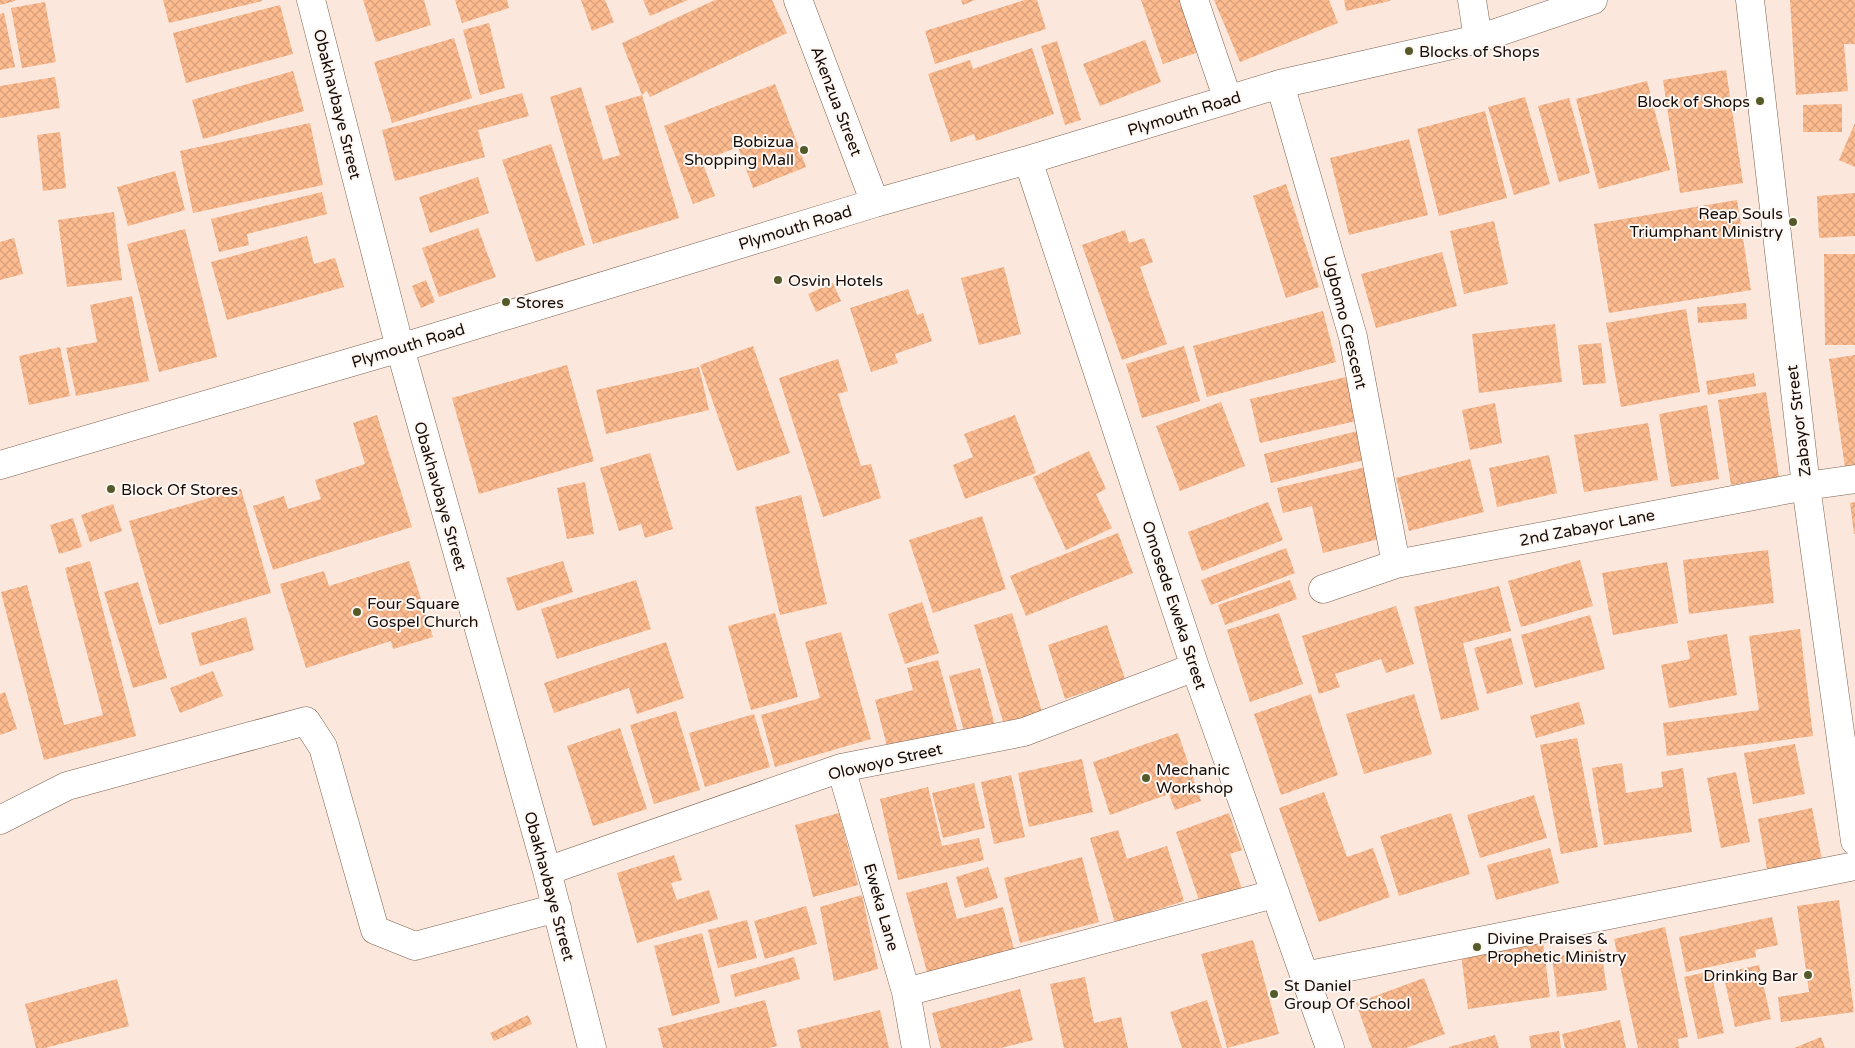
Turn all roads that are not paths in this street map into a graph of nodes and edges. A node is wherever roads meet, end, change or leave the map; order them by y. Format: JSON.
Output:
{"nodes":[{"id":1,"x":311,"y":0,"type":"edge"},
{"id":2,"x":798,"y":0,"type":"edge"},
{"id":3,"x":1194,"y":0,"type":"edge"},
{"id":4,"x":1472,"y":0,"type":"edge"},
{"id":5,"x":1593,"y":0,"type":"edge"},
{"id":6,"x":1750,"y":0,"type":"edge"},
{"id":7,"x":1478,"y":39,"type":"junction"},
{"id":8,"x":1280,"y":84,"type":"junction"},
{"id":9,"x":1228,"y":100,"type":"junction"},
{"id":10,"x":1028,"y":160,"type":"junction"},
{"id":11,"x":875,"y":203,"type":"junction"},
{"id":12,"x":400,"y":348,"type":"junction"},
{"id":13,"x":0,"y":465,"type":"edge"},
{"id":14,"x":1855,"y":479,"type":"edge"},
{"id":15,"x":1806,"y":486,"type":"junction"},
{"id":16,"x":1396,"y":564,"type":"junction"},
{"id":17,"x":1323,"y":589,"type":"dead end"},
{"id":18,"x":1195,"y":667,"type":"junction"},
{"id":19,"x":841,"y":768,"type":"junction"},
{"id":20,"x":0,"y":820,"type":"edge"},
{"id":21,"x":1855,"y":841,"type":"edge"},
{"id":22,"x":1855,"y":866,"type":"edge"},
{"id":23,"x":547,"y":871,"type":"junction"},
{"id":24,"x":1274,"y":894,"type":"junction"},
{"id":25,"x":557,"y":908,"type":"junction"},
{"id":26,"x":1304,"y":976,"type":"junction"},
{"id":27,"x":906,"y":992,"type":"junction"},
{"id":28,"x":592,"y":1048,"type":"edge"},
{"id":29,"x":916,"y":1048,"type":"edge"},
{"id":30,"x":1330,"y":1048,"type":"edge"}],
"edges":[{"from":1,"to":12,"type":"street","name":"Obakhavbaye Street"},
{"from":2,"to":11,"type":"street","name":"Akenzua Street"},
{"from":3,"to":9,"type":"street"},
{"from":4,"to":7,"type":"street"},
{"from":5,"to":7,"type":"street","name":"Plymouth Road"},
{"from":6,"to":15,"type":"street","name":"Zabayor Street"},
{"from":7,"to":8,"type":"street","name":"Plymouth Road"},
{"from":8,"to":9,"type":"street","name":"Plymouth Road"},
{"from":8,"to":16,"type":"street","name":"Ugbomo Crescent"},
{"from":9,"to":10,"type":"street","name":"Plymouth Road"},
{"from":10,"to":11,"type":"street","name":"Plymouth Road"},
{"from":10,"to":18,"type":"street","name":"Omosede Eweka Street"},
{"from":11,"to":12,"type":"street","name":"Plymouth Road"},
{"from":12,"to":13,"type":"street","name":"Plymouth Road"},
{"from":12,"to":23,"type":"street","name":"Obakhavbaye Street"},
{"from":14,"to":15,"type":"street","name":"2nd Zabayor Lane"},
{"from":15,"to":16,"type":"street","name":"2nd Zabayor Lane"},
{"from":15,"to":21,"type":"street","name":"Zabayor Street"},
{"from":16,"to":17,"type":"street","name":"2nd Zabayor Lane"},
{"from":18,"to":19,"type":"street","name":"Olowoyo Street"},
{"from":18,"to":24,"type":"street","name":"Omosede Eweka Street"},
{"from":19,"to":23,"type":"street","name":"Olowoyo Street"},
{"from":19,"to":27,"type":"street","name":"Eweka Lane"},
{"from":20,"to":25,"type":"street"},
{"from":22,"to":26,"type":"street"},
{"from":23,"to":25,"type":"street","name":"Obakhavbaye Street"},
{"from":24,"to":26,"type":"street","name":"Omosede Eweka Street"},
{"from":24,"to":27,"type":"street"},
{"from":25,"to":28,"type":"street","name":"Obakhavbaye Street"},
{"from":26,"to":30,"type":"street","name":"Omosede Eweka Street"},
{"from":27,"to":29,"type":"street","name":"Eweka Lane"}]}
